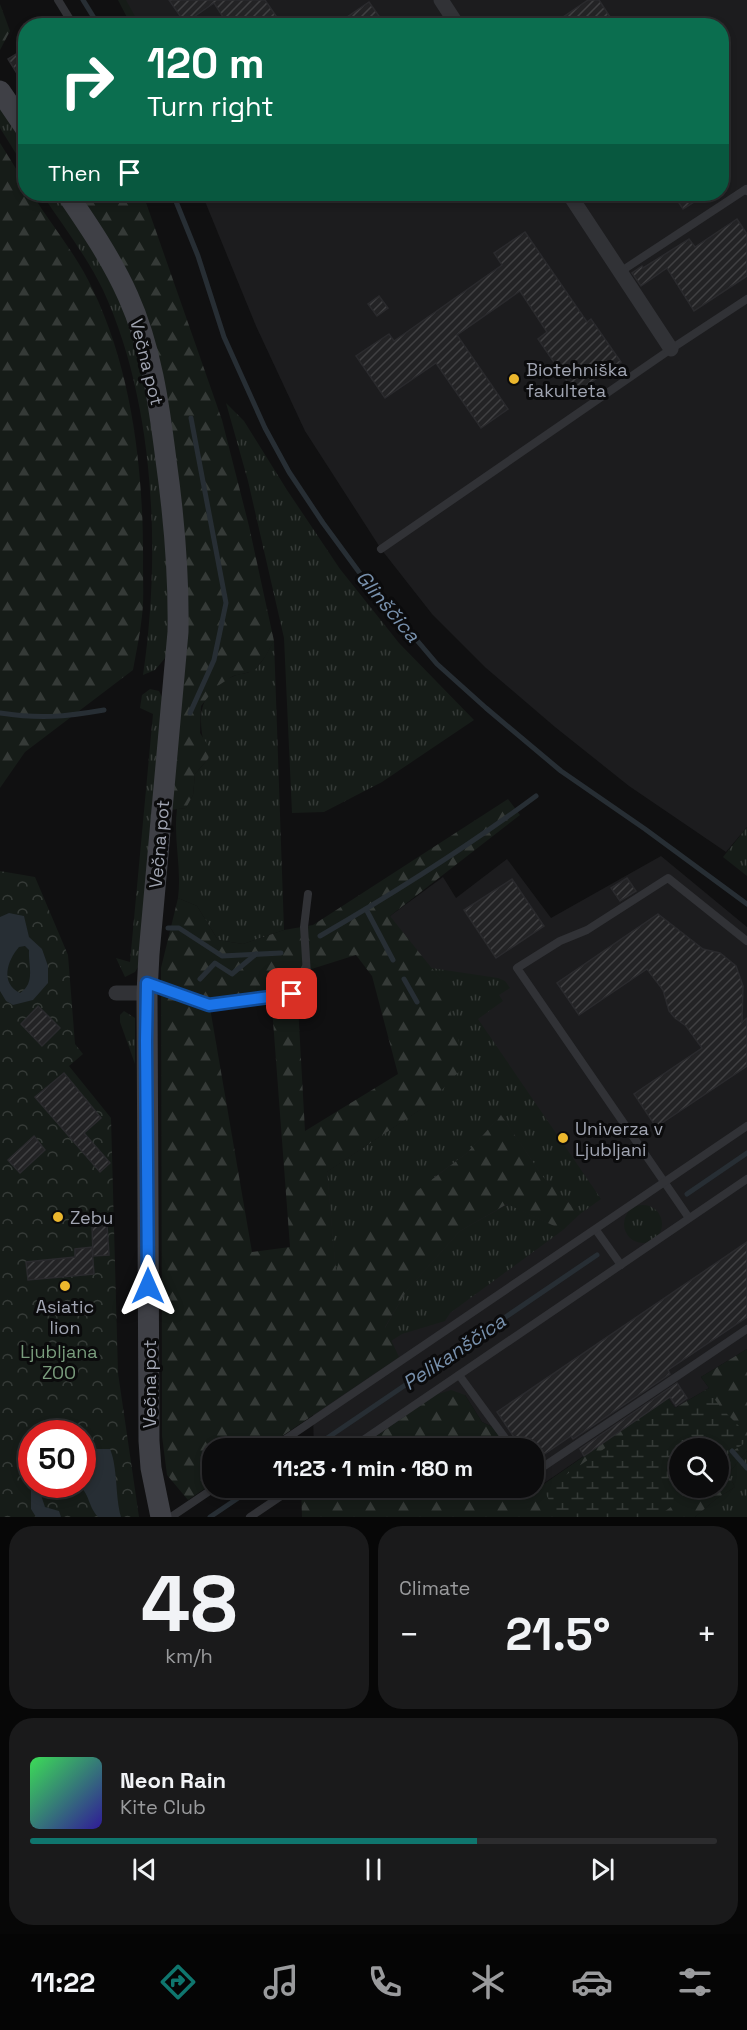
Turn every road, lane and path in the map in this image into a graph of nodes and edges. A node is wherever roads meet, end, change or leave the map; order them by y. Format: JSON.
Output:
{"nodes":[{"id":1,"x":58,"y":0,"type":"edge"},
{"id":2,"x":441,"y":0,"type":"edge"},
{"id":3,"x":69,"y":18,"type":"edge"},
{"id":4,"x":453,"y":18,"type":"edge"},
{"id":5,"x":0,"y":91,"type":"edge"},
{"id":6,"x":18,"y":117,"type":"edge"},
{"id":7,"x":747,"y":191,"type":"edge"},
{"id":8,"x":729,"y":200,"type":"edge"},
{"id":9,"x":71,"y":201,"type":"edge"},
{"id":10,"x":574,"y":201,"type":"edge"},
{"id":11,"x":728,"y":201,"type":"edge"},
{"id":12,"x":620,"y":272,"type":"junction"},
{"id":13,"x":747,"y":299,"type":"edge"},
{"id":14,"x":671,"y":349,"type":"junction"},
{"id":15,"x":381,"y":549,"type":"dead end"},
{"id":16,"x":308,"y":894,"type":"dead end"},
{"id":17,"x":747,"y":940,"type":"edge"},
{"id":18,"x":147,"y":988,"type":"junction"},
{"id":19,"x":116,"y":993,"type":"dead end"},
{"id":20,"x":747,"y":1126,"type":"edge"},
{"id":21,"x":747,"y":1179,"type":"edge"},
{"id":22,"x":664,"y":1183,"type":"junction"},
{"id":23,"x":689,"y":1218,"type":"junction"},
{"id":24,"x":596,"y":1230,"type":"junction"},
{"id":25,"x":621,"y":1265,"type":"junction"},
{"id":26,"x":747,"y":1329,"type":"edge"},
{"id":27,"x":459,"y":1375,"type":"junction"},
{"id":28,"x":295,"y":1438,"type":"edge"},
{"id":29,"x":366,"y":1438,"type":"edge"},
{"id":30,"x":505,"y":1438,"type":"edge"},
{"id":31,"x":544,"y":1466,"type":"edge"},
{"id":32,"x":202,"y":1496,"type":"edge"},
{"id":33,"x":278,"y":1498,"type":"edge"},
{"id":34,"x":161,"y":1517,"type":"edge"},
{"id":35,"x":171,"y":1517,"type":"edge"},
{"id":36,"x":250,"y":1517,"type":"edge"}],
"edges":[{"from":1,"to":3,"type":"lane"},
{"from":2,"to":4,"type":"street"},
{"from":5,"to":6,"type":"main road"},
{"from":7,"to":8,"type":"lane"},
{"from":9,"to":18,"type":"main road","name":"Večna pot"},
{"from":10,"to":12,"type":"street"},
{"from":11,"to":12,"type":"lane"},
{"from":12,"to":14,"type":"street"},
{"from":13,"to":14,"type":"lane"},
{"from":14,"to":15,"type":"lane"},
{"from":16,"to":18,"type":"lane"},
{"from":17,"to":22,"type":"lane"},
{"from":18,"to":19,"type":"street"},
{"from":18,"to":34,"type":"main road","name":"Večna pot"},
{"from":20,"to":22,"type":"lane"},
{"from":21,"to":23,"type":"lane"},
{"from":22,"to":23,"type":"lane"},
{"from":22,"to":24,"type":"lane"},
{"from":23,"to":25,"type":"lane"},
{"from":24,"to":25,"type":"lane"},
{"from":24,"to":28,"type":"lane"},
{"from":25,"to":27,"type":"lane"},
{"from":26,"to":31,"type":"lane"},
{"from":27,"to":29,"type":"lane"},
{"from":27,"to":30,"type":"lane"},
{"from":32,"to":35,"type":"lane"},
{"from":33,"to":36,"type":"lane"}]}
